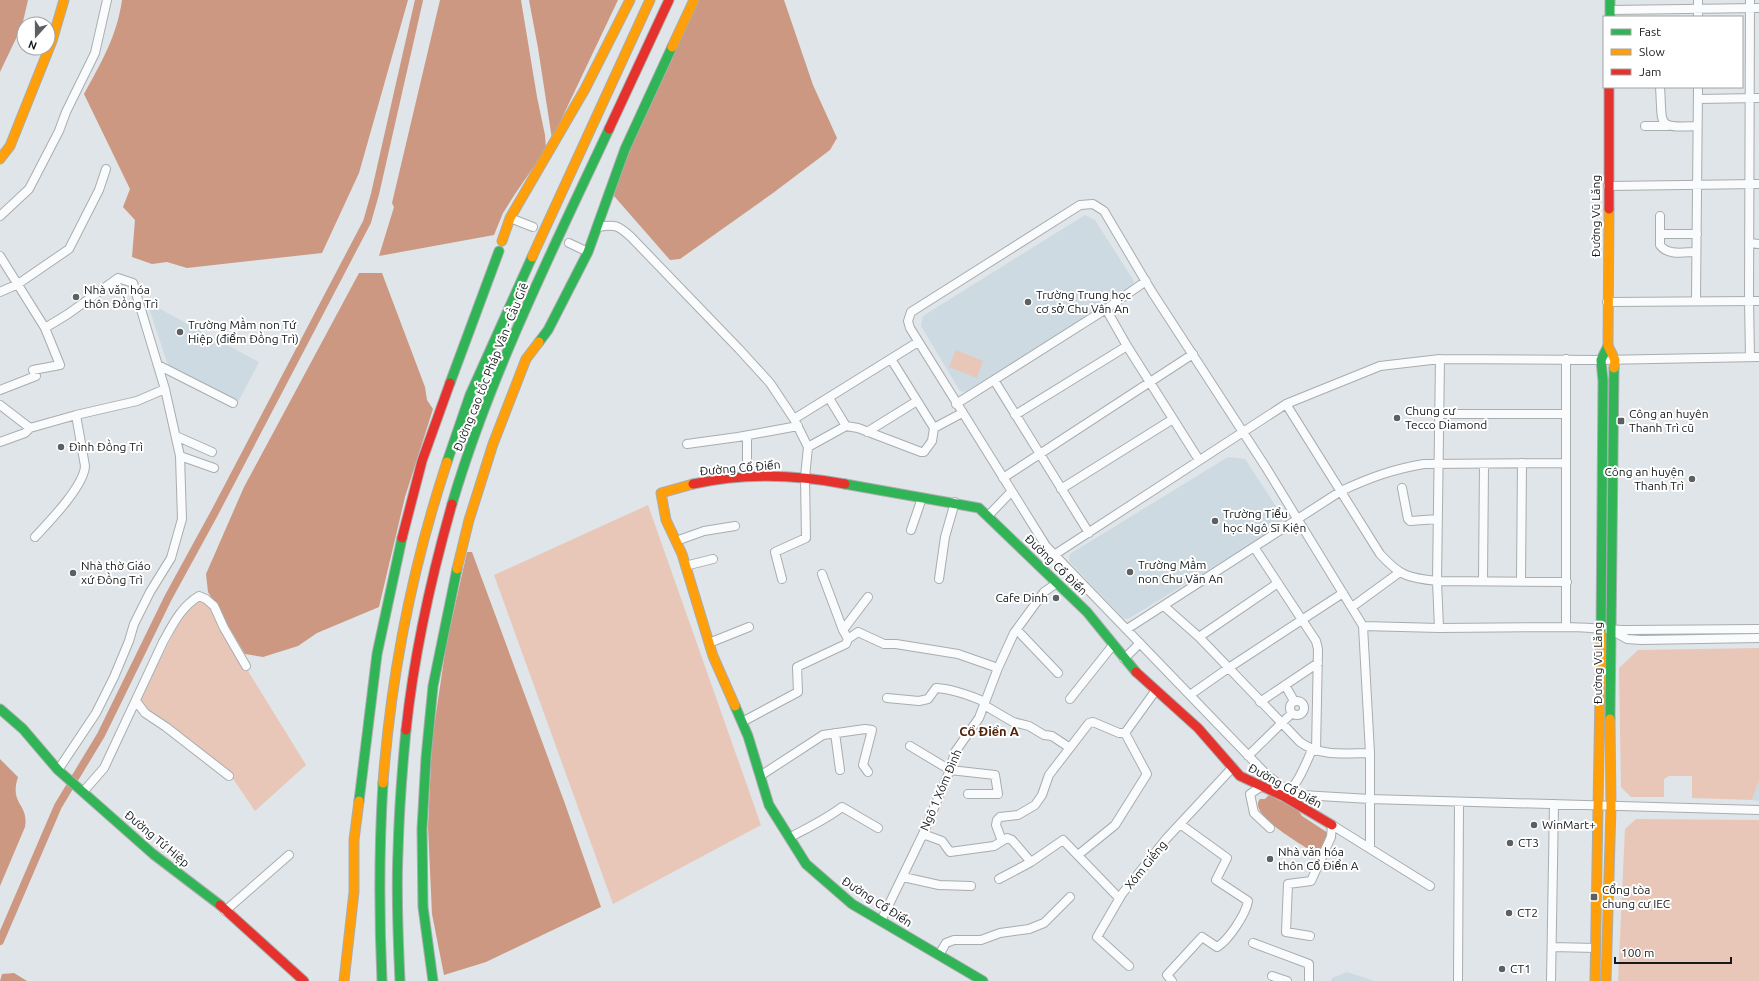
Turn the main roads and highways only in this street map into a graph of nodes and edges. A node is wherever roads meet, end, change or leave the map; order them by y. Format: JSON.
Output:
{"nodes":[{"id":1,"x":64,"y":0,"type":"edge"},
{"id":2,"x":630,"y":0,"type":"edge"},
{"id":3,"x":650,"y":0,"type":"edge"},
{"id":4,"x":669,"y":0,"type":"edge"},
{"id":5,"x":694,"y":0,"type":"edge"},
{"id":6,"x":1610,"y":0,"type":"edge"},
{"id":7,"x":1610,"y":14,"type":"edge"},
{"id":8,"x":1609,"y":88,"type":"edge"},
{"id":9,"x":0,"y":159,"type":"edge"},
{"id":10,"x":502,"y":242,"type":"road end"},
{"id":11,"x":499,"y":251,"type":"road end"},
{"id":12,"x":1608,"y":346,"type":"junction"},
{"id":13,"x":1606,"y":629,"type":"junction"},
{"id":14,"x":0,"y":709,"type":"edge"},
{"id":15,"x":1332,"y":825,"type":"road end"},
{"id":16,"x":304,"y":981,"type":"edge"},
{"id":17,"x":344,"y":981,"type":"edge"},
{"id":18,"x":382,"y":981,"type":"edge"},
{"id":19,"x":400,"y":981,"type":"edge"},
{"id":20,"x":433,"y":981,"type":"edge"},
{"id":21,"x":983,"y":981,"type":"edge"},
{"id":22,"x":1595,"y":981,"type":"edge"},
{"id":23,"x":1606,"y":981,"type":"edge"}],
"edges":[{"from":1,"to":9,"type":"main road"},
{"from":2,"to":10,"type":"main road"},
{"from":3,"to":18,"type":"main road","name":"Đường cao tốc Pháp Vân - Cầu Giẽ"},
{"from":4,"to":19,"type":"main road","name":"Đường cao tốc Pháp Vân - Cầu Giẽ"},
{"from":5,"to":20,"type":"main road"},
{"from":6,"to":7,"type":"main road"},
{"from":8,"to":12,"type":"main road","name":"Đường Vũ Lăng"},
{"from":11,"to":17,"type":"main road"},
{"from":12,"to":13,"type":"main road","name":"Đường Vũ Lăng"},
{"from":12,"to":13,"type":"main road","name":"Đường Vũ Lăng"},
{"from":13,"to":22,"type":"main road","name":"Đường Vũ Lăng"},
{"from":13,"to":23,"type":"main road","name":"Đường Vũ Lăng"},
{"from":14,"to":16,"type":"main road","name":"Đường Tứ Hiệp"},
{"from":15,"to":21,"type":"main road","name":"Đường Cổ Điển"}]}
